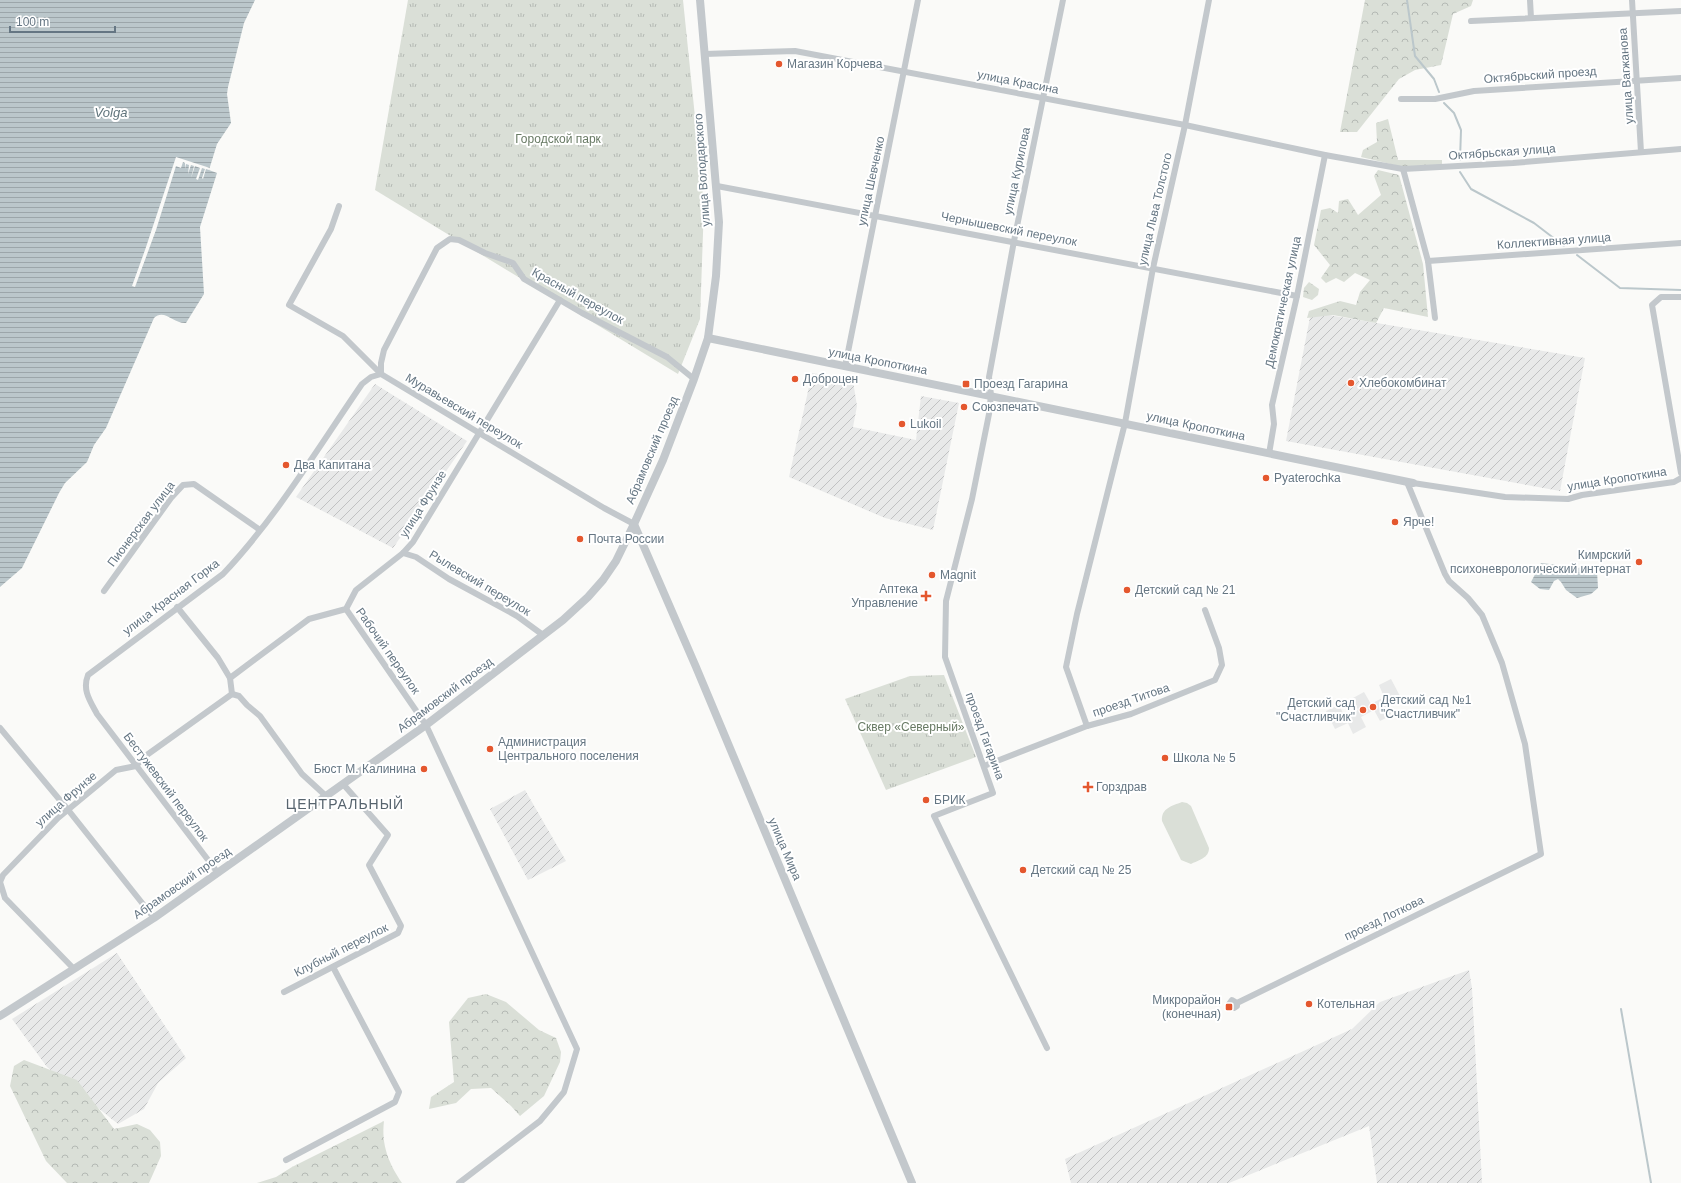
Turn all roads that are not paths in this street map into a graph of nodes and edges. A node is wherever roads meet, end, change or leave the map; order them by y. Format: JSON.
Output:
{"nodes":[{"id":1,"x":700,"y":0,"type":"edge"},
{"id":2,"x":918,"y":0,"type":"edge"},
{"id":3,"x":1064,"y":0,"type":"edge"},
{"id":4,"x":1209,"y":0,"type":"edge"},
{"id":5,"x":1530,"y":0,"type":"edge"},
{"id":6,"x":1632,"y":0,"type":"edge"},
{"id":7,"x":1681,"y":11,"type":"edge"},
{"id":8,"x":1633,"y":14,"type":"junction"},
{"id":9,"x":1531,"y":18,"type":"junction"},
{"id":10,"x":1471,"y":21,"type":"dead end"},
{"id":11,"x":705,"y":54,"type":"junction"},
{"id":12,"x":905,"y":72,"type":"junction"},
{"id":13,"x":1681,"y":78,"type":"edge"},
{"id":14,"x":1637,"y":80,"type":"junction"},
{"id":15,"x":1044,"y":98,"type":"junction"},
{"id":16,"x":1401,"y":99,"type":"dead end"},
{"id":17,"x":1185,"y":125,"type":"junction"},
{"id":18,"x":1681,"y":149,"type":"edge"},
{"id":19,"x":1641,"y":152,"type":"junction"},
{"id":20,"x":1325,"y":155,"type":"junction"},
{"id":21,"x":1403,"y":169,"type":"junction"},
{"id":22,"x":717,"y":186,"type":"junction"},
{"id":23,"x":339,"y":206,"type":"dead end"},
{"id":24,"x":874,"y":216,"type":"junction"},
{"id":25,"x":1014,"y":241,"type":"junction"},
{"id":26,"x":1681,"y":243,"type":"edge"},
{"id":27,"x":1428,"y":261,"type":"junction"},
{"id":28,"x":1153,"y":268,"type":"junction"},
{"id":29,"x":1297,"y":296,"type":"junction"},
{"id":30,"x":1681,"y":297,"type":"edge"},
{"id":31,"x":560,"y":300,"type":"junction"},
{"id":32,"x":1435,"y":318,"type":"dead end"},
{"id":33,"x":708,"y":338,"type":"junction"},
{"id":34,"x":845,"y":367,"type":"junction"},
{"id":35,"x":381,"y":374,"type":"junction"},
{"id":36,"x":694,"y":379,"type":"junction"},
{"id":37,"x":991,"y":395,"type":"junction"},
{"id":38,"x":1125,"y":422,"type":"junction"},
{"id":39,"x":480,"y":433,"type":"junction"},
{"id":40,"x":1269,"y":454,"type":"junction"},
{"id":41,"x":1681,"y":473,"type":"edge"},
{"id":42,"x":1681,"y":478,"type":"edge"},
{"id":43,"x":1410,"y":482,"type":"junction"},
{"id":44,"x":634,"y":524,"type":"junction"},
{"id":45,"x":260,"y":530,"type":"junction"},
{"id":46,"x":403,"y":553,"type":"junction"},
{"id":47,"x":104,"y":592,"type":"dead end"},
{"id":48,"x":177,"y":607,"type":"junction"},
{"id":49,"x":346,"y":609,"type":"junction"},
{"id":50,"x":1205,"y":610,"type":"dead end"},
{"id":51,"x":543,"y":635,"type":"junction"},
{"id":52,"x":230,"y":678,"type":"junction"},
{"id":53,"x":232,"y":694,"type":"junction"},
{"id":54,"x":98,"y":714,"type":"joint"},
{"id":55,"x":426,"y":725,"type":"junction"},
{"id":56,"x":1087,"y":726,"type":"junction"},
{"id":57,"x":0,"y":728,"type":"edge"},
{"id":58,"x":136,"y":766,"type":"junction"},
{"id":59,"x":984,"y":766,"type":"junction"},
{"id":60,"x":343,"y":784,"type":"junction"},
{"id":61,"x":326,"y":796,"type":"junction"},
{"id":62,"x":69,"y":810,"type":"junction"},
{"id":63,"x":218,"y":873,"type":"junction"},
{"id":64,"x":154,"y":918,"type":"junction"},
{"id":65,"x":333,"y":967,"type":"junction"},
{"id":66,"x":74,"y":969,"type":"junction"},
{"id":67,"x":284,"y":992,"type":"dead end"},
{"id":68,"x":1237,"y":1002,"type":"dead end"},
{"id":69,"x":0,"y":1016,"type":"edge"},
{"id":70,"x":1047,"y":1048,"type":"dead end"},
{"id":71,"x":286,"y":1160,"type":"dead end"},
{"id":72,"x":459,"y":1183,"type":"edge"},
{"id":73,"x":912,"y":1183,"type":"edge"}],
"edges":[{"from":1,"to":11,"type":"street","name":"улица Володарского"},
{"from":2,"to":12,"type":"street","name":"улица Шевченко"},
{"from":3,"to":15,"type":"street","name":"улица Курилова"},
{"from":4,"to":17,"type":"street","name":"улица Льва Толстого"},
{"from":5,"to":9,"type":"street"},
{"from":6,"to":8,"type":"street","name":"улица Вагжанова"},
{"from":7,"to":8,"type":"street"},
{"from":8,"to":9,"type":"street"},
{"from":8,"to":14,"type":"street","name":"улица Вагжанова"},
{"from":9,"to":10,"type":"street"},
{"from":11,"to":12,"type":"street","name":"улица Красина"},
{"from":11,"to":22,"type":"street","name":"улица Володарского"},
{"from":12,"to":15,"type":"street","name":"улица Красина"},
{"from":12,"to":24,"type":"street","name":"улица Шевченко"},
{"from":13,"to":14,"type":"street","name":"Октябрьский проезд"},
{"from":14,"to":16,"type":"street","name":"Октябрьский проезд"},
{"from":14,"to":19,"type":"street","name":"улица Вагжанова"},
{"from":15,"to":17,"type":"street","name":"улица Красина"},
{"from":15,"to":25,"type":"street","name":"улица Курилова"},
{"from":17,"to":20,"type":"street","name":"улица Красина"},
{"from":17,"to":28,"type":"street","name":"улица Льва Толстого"},
{"from":18,"to":19,"type":"street","name":"Октябрьская улица"},
{"from":19,"to":21,"type":"street","name":"Октябрьская улица"},
{"from":20,"to":21,"type":"street","name":"Октябрьская улица"},
{"from":20,"to":29,"type":"street","name":"Демократическая улица"},
{"from":21,"to":27,"type":"street"},
{"from":22,"to":24,"type":"street","name":"Чернышевский переулок"},
{"from":22,"to":33,"type":"street","name":"улица Володарского"},
{"from":23,"to":35,"type":"street","name":"Муравьевский переулок"},
{"from":24,"to":25,"type":"street","name":"Чернышевский переулок"},
{"from":24,"to":34,"type":"street","name":"улица Шевченко"},
{"from":25,"to":28,"type":"street","name":"Чернышевский переулок"},
{"from":25,"to":37,"type":"street","name":"улица Курилова"},
{"from":26,"to":27,"type":"street","name":"Коллективная улица"},
{"from":27,"to":32,"type":"street"},
{"from":28,"to":29,"type":"street","name":"Чернышевский переулок"},
{"from":28,"to":38,"type":"street","name":"улица Льва Толстого"},
{"from":29,"to":40,"type":"street","name":"Демократическая улица"},
{"from":30,"to":41,"type":"street"},
{"from":31,"to":35,"type":"street","name":"Красный переулок"},
{"from":31,"to":36,"type":"street","name":"Красный переулок"},
{"from":31,"to":39,"type":"street","name":"улица Фрунзе"},
{"from":33,"to":34,"type":"street","name":"улица Кропоткина"},
{"from":33,"to":36,"type":"street","name":"Абрамовский проезд"},
{"from":34,"to":37,"type":"street","name":"улица Кропоткина"},
{"from":35,"to":39,"type":"street","name":"Муравьевский переулок"},
{"from":35,"to":45,"type":"street","name":"улица Красная Горка"},
{"from":36,"to":44,"type":"street","name":"Абрамовский проезд"},
{"from":37,"to":38,"type":"street","name":"улица Кропоткина"},
{"from":37,"to":59,"type":"street","name":"проезд Гагарина"},
{"from":38,"to":40,"type":"street","name":"улица Кропоткина"},
{"from":38,"to":56,"type":"street","name":"улица Льва Толстого"},
{"from":39,"to":44,"type":"street","name":"Муравьевский переулок"},
{"from":39,"to":46,"type":"street","name":"улица Фрунзе"},
{"from":40,"to":43,"type":"street","name":"улица Кропоткина"},
{"from":42,"to":43,"type":"street","name":"улица Кропоткина"},
{"from":43,"to":68,"type":"street","name":"проезд Лоткова"},
{"from":44,"to":51,"type":"street","name":"Абрамовский проезд"},
{"from":44,"to":73,"type":"street","name":"улица Мира"},
{"from":45,"to":47,"type":"street","name":"Пионерская улица"},
{"from":45,"to":48,"type":"street","name":"улица Красная Горка"},
{"from":46,"to":49,"type":"street","name":"улица Фрунзе"},
{"from":46,"to":51,"type":"street","name":"Рылевский переулок"},
{"from":48,"to":52,"type":"street"},
{"from":48,"to":54,"type":"street","name":"улица Красная Горка"},
{"from":49,"to":52,"type":"street"},
{"from":49,"to":55,"type":"street","name":"Рабочий переулок"},
{"from":50,"to":56,"type":"street","name":"проезд Титова"},
{"from":51,"to":55,"type":"street","name":"Абрамовский проезд"},
{"from":52,"to":53,"type":"street"},
{"from":53,"to":58,"type":"street"},
{"from":53,"to":61,"type":"street"},
{"from":54,"to":58,"type":"street","name":"Бестужевский переулок"},
{"from":55,"to":60,"type":"street","name":"Абрамовский проезд"},
{"from":55,"to":72,"type":"street","name":"Рабочий переулок"},
{"from":56,"to":59,"type":"street","name":"проезд Титова"},
{"from":57,"to":62,"type":"street"},
{"from":58,"to":62,"type":"street","name":"улица Фрунзе"},
{"from":58,"to":63,"type":"street","name":"Бестужевский переулок"},
{"from":59,"to":70,"type":"street","name":"проезд Гагарина"},
{"from":60,"to":61,"type":"street","name":"Абрамовский проезд"},
{"from":60,"to":65,"type":"street","name":"Клубный переулок"},
{"from":61,"to":63,"type":"street","name":"Абрамовский проезд"},
{"from":62,"to":64,"type":"street"},
{"from":62,"to":66,"type":"street","name":"улица Фрунзе"},
{"from":63,"to":64,"type":"street","name":"Абрамовский проезд"},
{"from":64,"to":66,"type":"street","name":"Абрамовский проезд"},
{"from":65,"to":67,"type":"street","name":"Клубный переулок"},
{"from":65,"to":71,"type":"street"},
{"from":66,"to":69,"type":"street","name":"Абрамовский проезд"}]}
